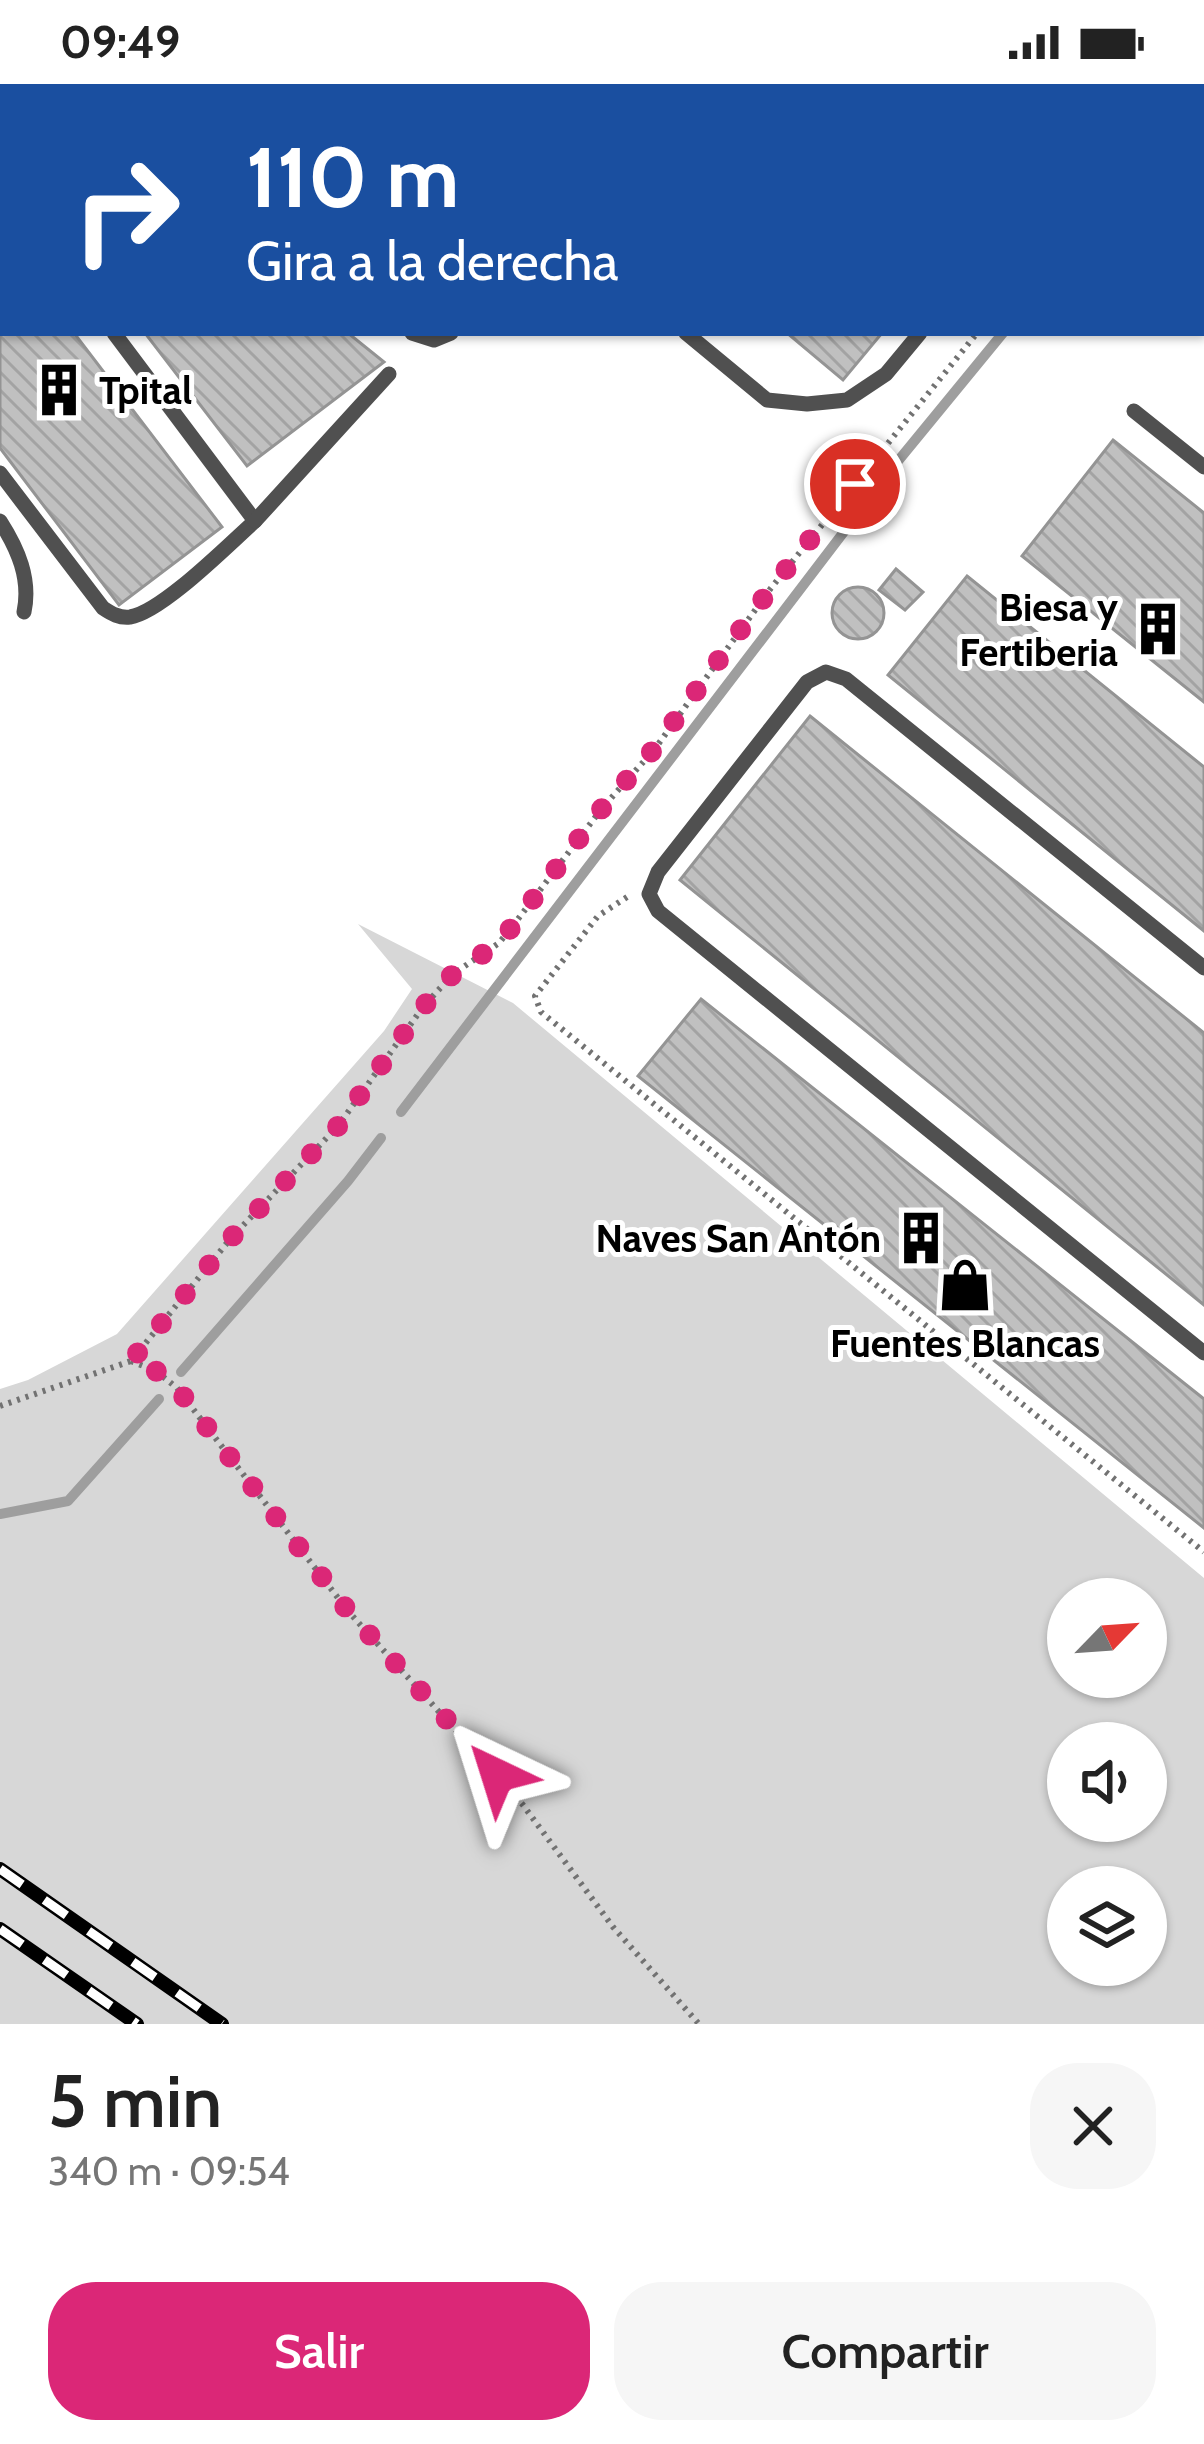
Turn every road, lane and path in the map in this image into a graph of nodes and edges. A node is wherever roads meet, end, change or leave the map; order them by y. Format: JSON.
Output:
{"nodes":[{"id":1,"x":116,"y":336,"type":"edge"},
{"id":2,"x":690,"y":336,"type":"edge"},
{"id":3,"x":918,"y":336,"type":"edge"},
{"id":4,"x":975,"y":336,"type":"edge"},
{"id":5,"x":389,"y":374,"type":"dead end"},
{"id":6,"x":1134,"y":411,"type":"dead end"},
{"id":7,"x":1204,"y":467,"type":"edge"},
{"id":8,"x":0,"y":473,"type":"edge"},
{"id":9,"x":0,"y":521,"type":"edge"},
{"id":10,"x":255,"y":521,"type":"junction"},
{"id":11,"x":24,"y":612,"type":"dead end"},
{"id":12,"x":649,"y":893,"type":"junction"},
{"id":13,"x":1204,"y":968,"type":"edge"},
{"id":14,"x":1204,"y":1353,"type":"edge"},
{"id":15,"x":131,"y":1361,"type":"junction"},
{"id":16,"x":0,"y":1406,"type":"edge"},
{"id":17,"x":1204,"y":1552,"type":"edge"},
{"id":18,"x":699,"y":2024,"type":"edge"}],
"edges":[{"from":1,"to":10,"type":"lane"},
{"from":2,"to":3,"type":"lane"},
{"from":4,"to":15,"type":"path"},
{"from":5,"to":10,"type":"lane"},
{"from":6,"to":7,"type":"lane"},
{"from":8,"to":10,"type":"lane"},
{"from":9,"to":11,"type":"lane"},
{"from":12,"to":13,"type":"lane"},
{"from":12,"to":14,"type":"lane"},
{"from":12,"to":17,"type":"path"},
{"from":15,"to":16,"type":"path"},
{"from":15,"to":18,"type":"path"}]}
